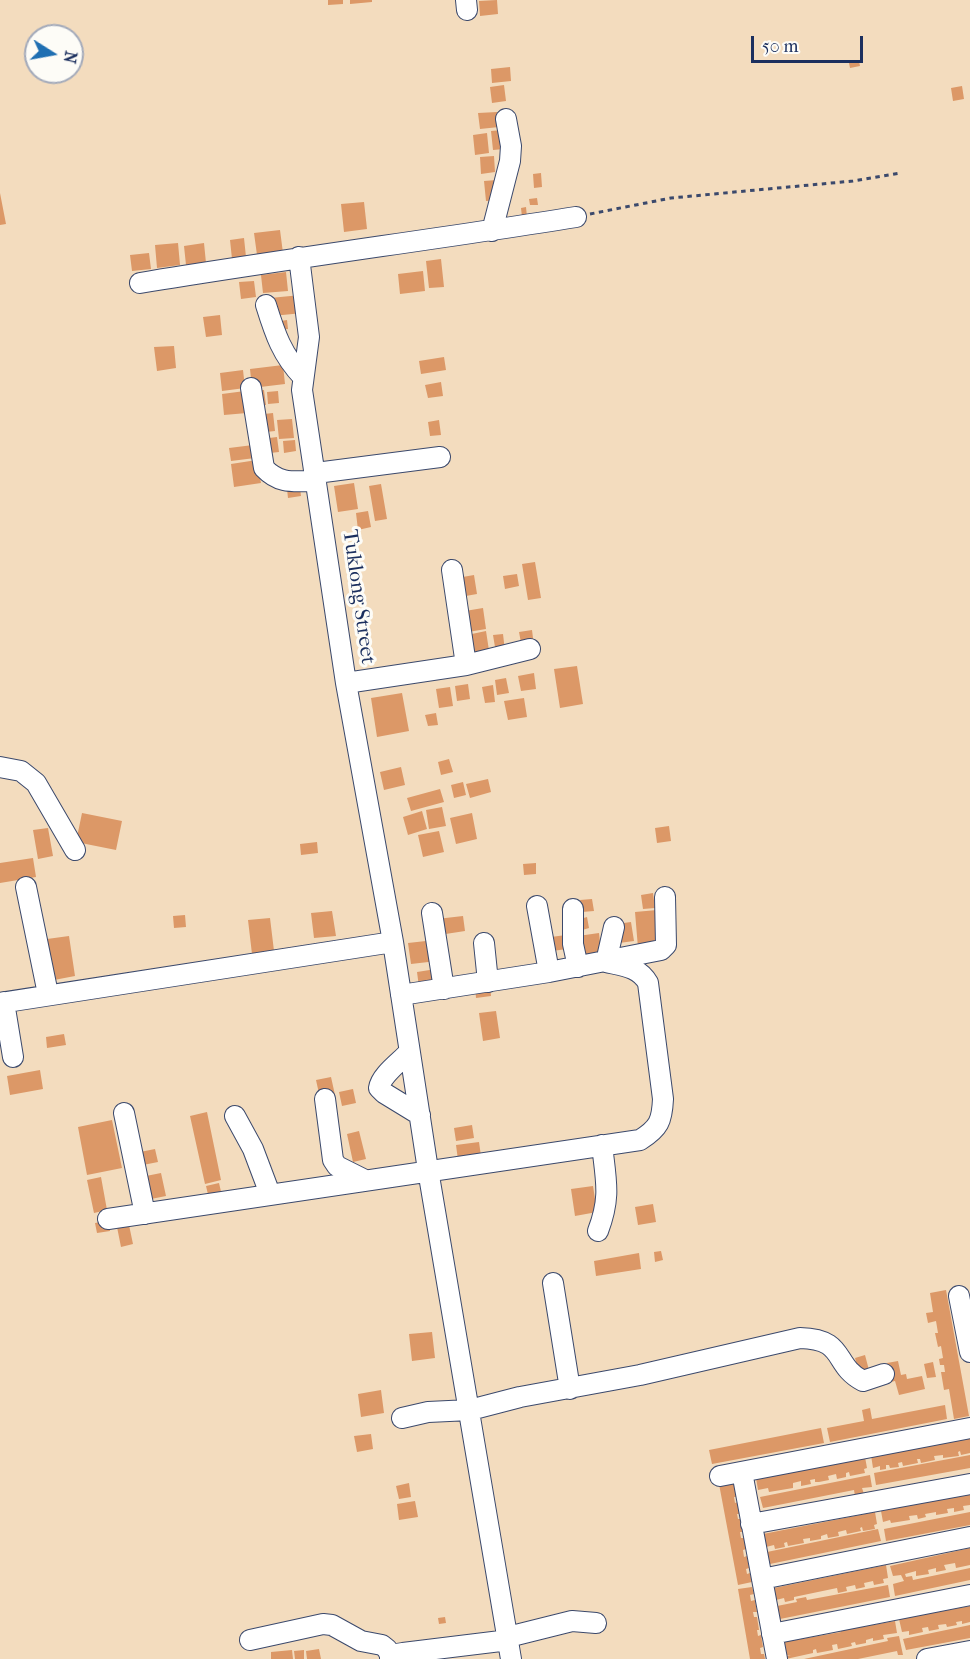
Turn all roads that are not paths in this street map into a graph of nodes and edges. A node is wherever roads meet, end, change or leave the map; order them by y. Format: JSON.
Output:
{"nodes":[{"id":1,"x":506,"y":119,"type":"dead end"},
{"id":2,"x":576,"y":217,"type":"road end"},
{"id":3,"x":492,"y":231,"type":"junction"},
{"id":4,"x":299,"y":257,"type":"junction"},
{"id":5,"x":140,"y":283,"type":"dead end"},
{"id":6,"x":266,"y":305,"type":"dead end"},
{"id":7,"x":303,"y":377,"type":"junction"},
{"id":8,"x":250,"y":388,"type":"dead end"},
{"id":9,"x":440,"y":457,"type":"dead end"},
{"id":10,"x":316,"y":477,"type":"junction"},
{"id":11,"x":452,"y":570,"type":"dead end"},
{"id":12,"x":530,"y":649,"type":"dead end"},
{"id":13,"x":466,"y":665,"type":"junction"},
{"id":14,"x":346,"y":683,"type":"junction"},
{"id":15,"x":0,"y":767,"type":"edge"},
{"id":16,"x":75,"y":850,"type":"dead end"},
{"id":17,"x":26,"y":887,"type":"dead end"},
{"id":18,"x":665,"y":897,"type":"dead end"},
{"id":19,"x":537,"y":906,"type":"dead end"},
{"id":20,"x":573,"y":909,"type":"dead end"},
{"id":21,"x":432,"y":913,"type":"dead end"},
{"id":22,"x":614,"y":927,"type":"dead end"},
{"id":23,"x":393,"y":942,"type":"junction"},
{"id":24,"x":484,"y":943,"type":"dead end"},
{"id":25,"x":606,"y":962,"type":"junction"},
{"id":26,"x":578,"y":967,"type":"junction"},
{"id":27,"x":549,"y":972,"type":"junction"},
{"id":28,"x":488,"y":982,"type":"junction"},
{"id":29,"x":444,"y":989,"type":"junction"},
{"id":30,"x":48,"y":994,"type":"junction"},
{"id":31,"x":401,"y":995,"type":"junction"},
{"id":32,"x":2,"y":1002,"type":"edge"},
{"id":33,"x":409,"y":1052,"type":"junction"},
{"id":34,"x":13,"y":1057,"type":"dead end"},
{"id":35,"x":325,"y":1099,"type":"dead end"},
{"id":36,"x":124,"y":1113,"type":"dead end"},
{"id":37,"x":420,"y":1115,"type":"junction"},
{"id":38,"x":235,"y":1116,"type":"dead end"},
{"id":39,"x":602,"y":1145,"type":"junction"},
{"id":40,"x":428,"y":1170,"type":"junction"},
{"id":41,"x":365,"y":1179,"type":"junction"},
{"id":42,"x":270,"y":1194,"type":"junction"},
{"id":43,"x":145,"y":1214,"type":"junction"},
{"id":44,"x":108,"y":1219,"type":"dead end"},
{"id":45,"x":598,"y":1231,"type":"dead end"},
{"id":46,"x":553,"y":1283,"type":"dead end"},
{"id":47,"x":959,"y":1296,"type":"dead end"},
{"id":48,"x":966,"y":1317,"type":"edge"},
{"id":49,"x":970,"y":1352,"type":"edge"},
{"id":50,"x":884,"y":1374,"type":"dead end"},
{"id":51,"x":570,"y":1389,"type":"junction"},
{"id":52,"x":470,"y":1410,"type":"junction"},
{"id":53,"x":402,"y":1418,"type":"dead end"},
{"id":54,"x":970,"y":1428,"type":"edge"},
{"id":55,"x":742,"y":1472,"type":"junction"},
{"id":56,"x":720,"y":1476,"type":"dead end"},
{"id":57,"x":970,"y":1484,"type":"edge"},
{"id":58,"x":752,"y":1524,"type":"junction"},
{"id":59,"x":970,"y":1537,"type":"edge"},
{"id":60,"x":762,"y":1579,"type":"junction"},
{"id":61,"x":970,"y":1595,"type":"edge"},
{"id":62,"x":596,"y":1623,"type":"dead end"},
{"id":63,"x":772,"y":1634,"type":"junction"},
{"id":64,"x":250,"y":1640,"type":"dead end"},
{"id":65,"x":509,"y":1646,"type":"edge"},
{"id":66,"x":970,"y":1651,"type":"edge"},
{"id":67,"x":390,"y":1657,"type":"edge"},
{"id":68,"x":777,"y":1659,"type":"edge"},
{"id":69,"x":927,"y":1659,"type":"edge"}],
"edges":[{"from":1,"to":3,"type":"street"},
{"from":2,"to":3,"type":"street"},
{"from":3,"to":4,"type":"street"},
{"from":4,"to":5,"type":"street"},
{"from":4,"to":7,"type":"street","name":"Tuklong Street"},
{"from":6,"to":7,"type":"street"},
{"from":7,"to":10,"type":"street","name":"Tuklong Street"},
{"from":8,"to":10,"type":"street"},
{"from":9,"to":10,"type":"street"},
{"from":10,"to":14,"type":"street","name":"Tuklong Street"},
{"from":11,"to":13,"type":"street"},
{"from":12,"to":13,"type":"street"},
{"from":13,"to":14,"type":"street"},
{"from":14,"to":23,"type":"street","name":"Tuklong Street"},
{"from":15,"to":16,"type":"street"},
{"from":17,"to":30,"type":"street"},
{"from":18,"to":25,"type":"street"},
{"from":19,"to":27,"type":"street"},
{"from":20,"to":26,"type":"street"},
{"from":21,"to":29,"type":"street"},
{"from":22,"to":25,"type":"street"},
{"from":23,"to":30,"type":"street"},
{"from":23,"to":31,"type":"street","name":"Tuklong Street"},
{"from":24,"to":28,"type":"street"},
{"from":25,"to":26,"type":"street"},
{"from":25,"to":39,"type":"street"},
{"from":26,"to":27,"type":"street"},
{"from":27,"to":28,"type":"street"},
{"from":28,"to":29,"type":"street"},
{"from":29,"to":31,"type":"street"},
{"from":30,"to":32,"type":"street"},
{"from":31,"to":33,"type":"street","name":"Tuklong Street"},
{"from":32,"to":34,"type":"street"},
{"from":33,"to":37,"type":"street","name":"Tuklong Street"},
{"from":33,"to":37,"type":"street"},
{"from":35,"to":41,"type":"street"},
{"from":36,"to":43,"type":"street"},
{"from":37,"to":40,"type":"street","name":"Tuklong Street"},
{"from":38,"to":42,"type":"street"},
{"from":39,"to":40,"type":"street"},
{"from":39,"to":45,"type":"street"},
{"from":40,"to":41,"type":"street"},
{"from":40,"to":52,"type":"street","name":"Tuklong Street"},
{"from":41,"to":42,"type":"street"},
{"from":42,"to":43,"type":"street"},
{"from":43,"to":44,"type":"street"},
{"from":46,"to":51,"type":"street"},
{"from":47,"to":48,"type":"street"},
{"from":48,"to":49,"type":"street"},
{"from":50,"to":51,"type":"street"},
{"from":51,"to":52,"type":"street"},
{"from":52,"to":53,"type":"street"},
{"from":52,"to":65,"type":"street","name":"Tuklong Street"},
{"from":54,"to":55,"type":"street"},
{"from":55,"to":56,"type":"street"},
{"from":55,"to":58,"type":"street"},
{"from":57,"to":58,"type":"street"},
{"from":58,"to":60,"type":"street"},
{"from":59,"to":60,"type":"street"},
{"from":60,"to":63,"type":"street"},
{"from":61,"to":63,"type":"street"},
{"from":62,"to":65,"type":"street"},
{"from":63,"to":68,"type":"street"},
{"from":64,"to":67,"type":"street"},
{"from":65,"to":67,"type":"street"},
{"from":66,"to":69,"type":"street"}]}
